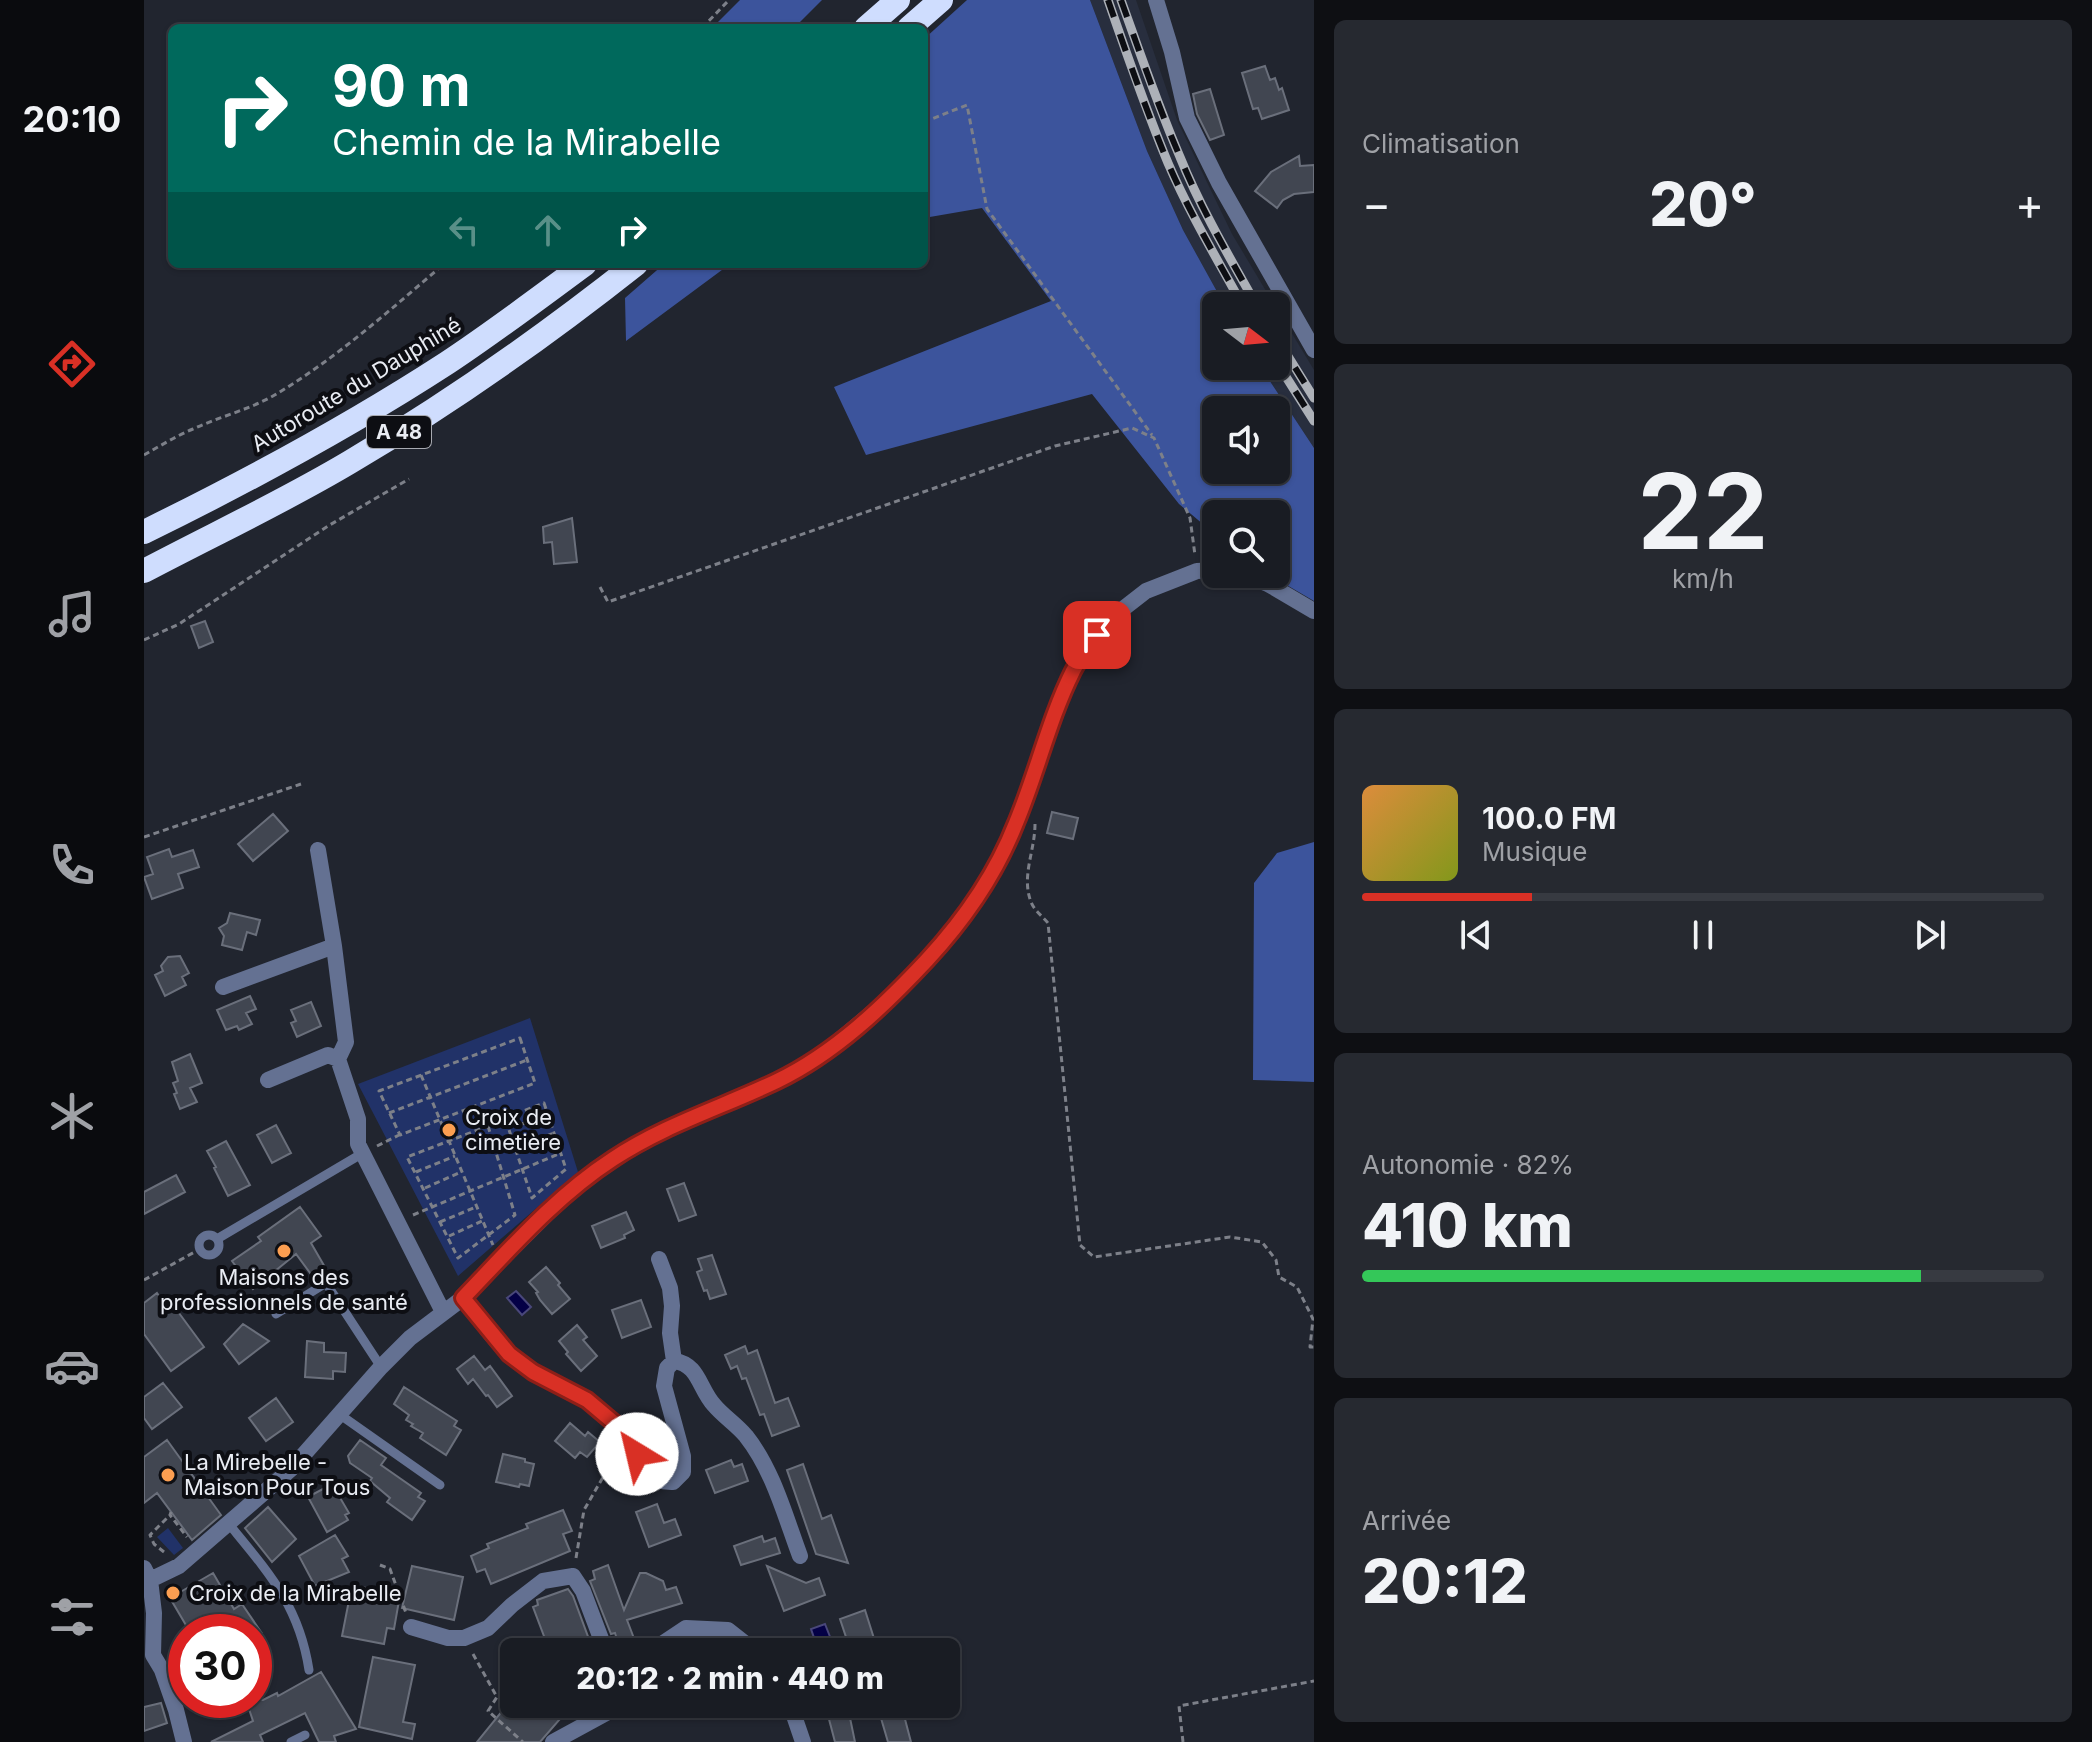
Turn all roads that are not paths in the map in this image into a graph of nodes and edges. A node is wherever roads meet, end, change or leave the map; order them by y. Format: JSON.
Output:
{"nodes":[{"id":1,"x":898,"y":0,"type":"edge"},
{"id":2,"x":941,"y":0,"type":"edge"},
{"id":3,"x":1156,"y":0,"type":"edge"},
{"id":4,"x":871,"y":24,"type":"edge"},
{"id":5,"x":914,"y":24,"type":"edge"},
{"id":6,"x":579,"y":268,"type":"edge"},
{"id":7,"x":631,"y":268,"type":"edge"},
{"id":8,"x":1314,"y":350,"type":"edge"},
{"id":9,"x":144,"y":532,"type":"edge"},
{"id":10,"x":144,"y":571,"type":"edge"},
{"id":11,"x":1202,"y":571,"type":"edge"},
{"id":12,"x":1275,"y":588,"type":"edge"},
{"id":13,"x":1314,"y":611,"type":"edge"},
{"id":14,"x":318,"y":850,"type":"dead end"},
{"id":15,"x":334,"y":946,"type":"junction"},
{"id":16,"x":223,"y":987,"type":"dead end"},
{"id":17,"x":338,"y":1059,"type":"junction"},
{"id":18,"x":268,"y":1080,"type":"dead end"},
{"id":19,"x":363,"y":1153,"type":"junction"},
{"id":20,"x":200,"y":1249,"type":"road end"},
{"id":21,"x":659,"y":1259,"type":"dead end"},
{"id":22,"x":463,"y":1298,"type":"junction"},
{"id":23,"x":443,"y":1312,"type":"junction"},
{"id":24,"x":276,"y":1314,"type":"dead end"},
{"id":25,"x":674,"y":1361,"type":"junction"},
{"id":26,"x":381,"y":1367,"type":"junction"},
{"id":27,"x":339,"y":1414,"type":"junction"},
{"id":28,"x":440,"y":1485,"type":"dead end"},
{"id":29,"x":228,"y":1523,"type":"junction"},
{"id":30,"x":800,"y":1556,"type":"dead end"},
{"id":31,"x":147,"y":1574,"type":"edge"},
{"id":32,"x":411,"y":1627,"type":"road end"},
{"id":33,"x":601,"y":1638,"type":"edge"},
{"id":34,"x":671,"y":1638,"type":"edge"},
{"id":35,"x":738,"y":1638,"type":"edge"},
{"id":36,"x":149,"y":1659,"type":"edge"},
{"id":37,"x":309,"y":1670,"type":"dead end"},
{"id":38,"x":597,"y":1718,"type":"edge"},
{"id":39,"x":795,"y":1718,"type":"edge"},
{"id":40,"x":305,"y":1735,"type":"dead end"},
{"id":41,"x":184,"y":1742,"type":"edge"},
{"id":42,"x":291,"y":1742,"type":"edge"},
{"id":43,"x":553,"y":1742,"type":"edge"},
{"id":44,"x":803,"y":1742,"type":"edge"}],
"edges":[{"from":1,"to":4,"type":"highway"},
{"from":2,"to":5,"type":"highway"},
{"from":3,"to":8,"type":"street"},
{"from":6,"to":9,"type":"highway","name":"Autoroute du Dauphiné","number":"A 48"},
{"from":7,"to":10,"type":"highway","number":"A 48"},
{"from":11,"to":22,"type":"street"},
{"from":12,"to":13,"type":"street"},
{"from":14,"to":15,"type":"street"},
{"from":15,"to":16,"type":"street"},
{"from":15,"to":17,"type":"street"},
{"from":17,"to":18,"type":"street"},
{"from":17,"to":19,"type":"street"},
{"from":19,"to":20,"type":"lane"},
{"from":19,"to":23,"type":"street"},
{"from":21,"to":25,"type":"street"},
{"from":22,"to":23,"type":"street"},
{"from":22,"to":25,"type":"street"},
{"from":23,"to":26,"type":"street"},
{"from":24,"to":26,"type":"lane"},
{"from":25,"to":30,"type":"street"},
{"from":26,"to":27,"type":"street"},
{"from":27,"to":28,"type":"lane"},
{"from":27,"to":29,"type":"street"},
{"from":29,"to":31,"type":"street"},
{"from":29,"to":37,"type":"lane"},
{"from":31,"to":36,"type":"street"},
{"from":32,"to":33,"type":"street"},
{"from":34,"to":35,"type":"street"},
{"from":36,"to":41,"type":"street"},
{"from":38,"to":43,"type":"street"},
{"from":39,"to":44,"type":"street"},
{"from":40,"to":42,"type":"lane"}]}
